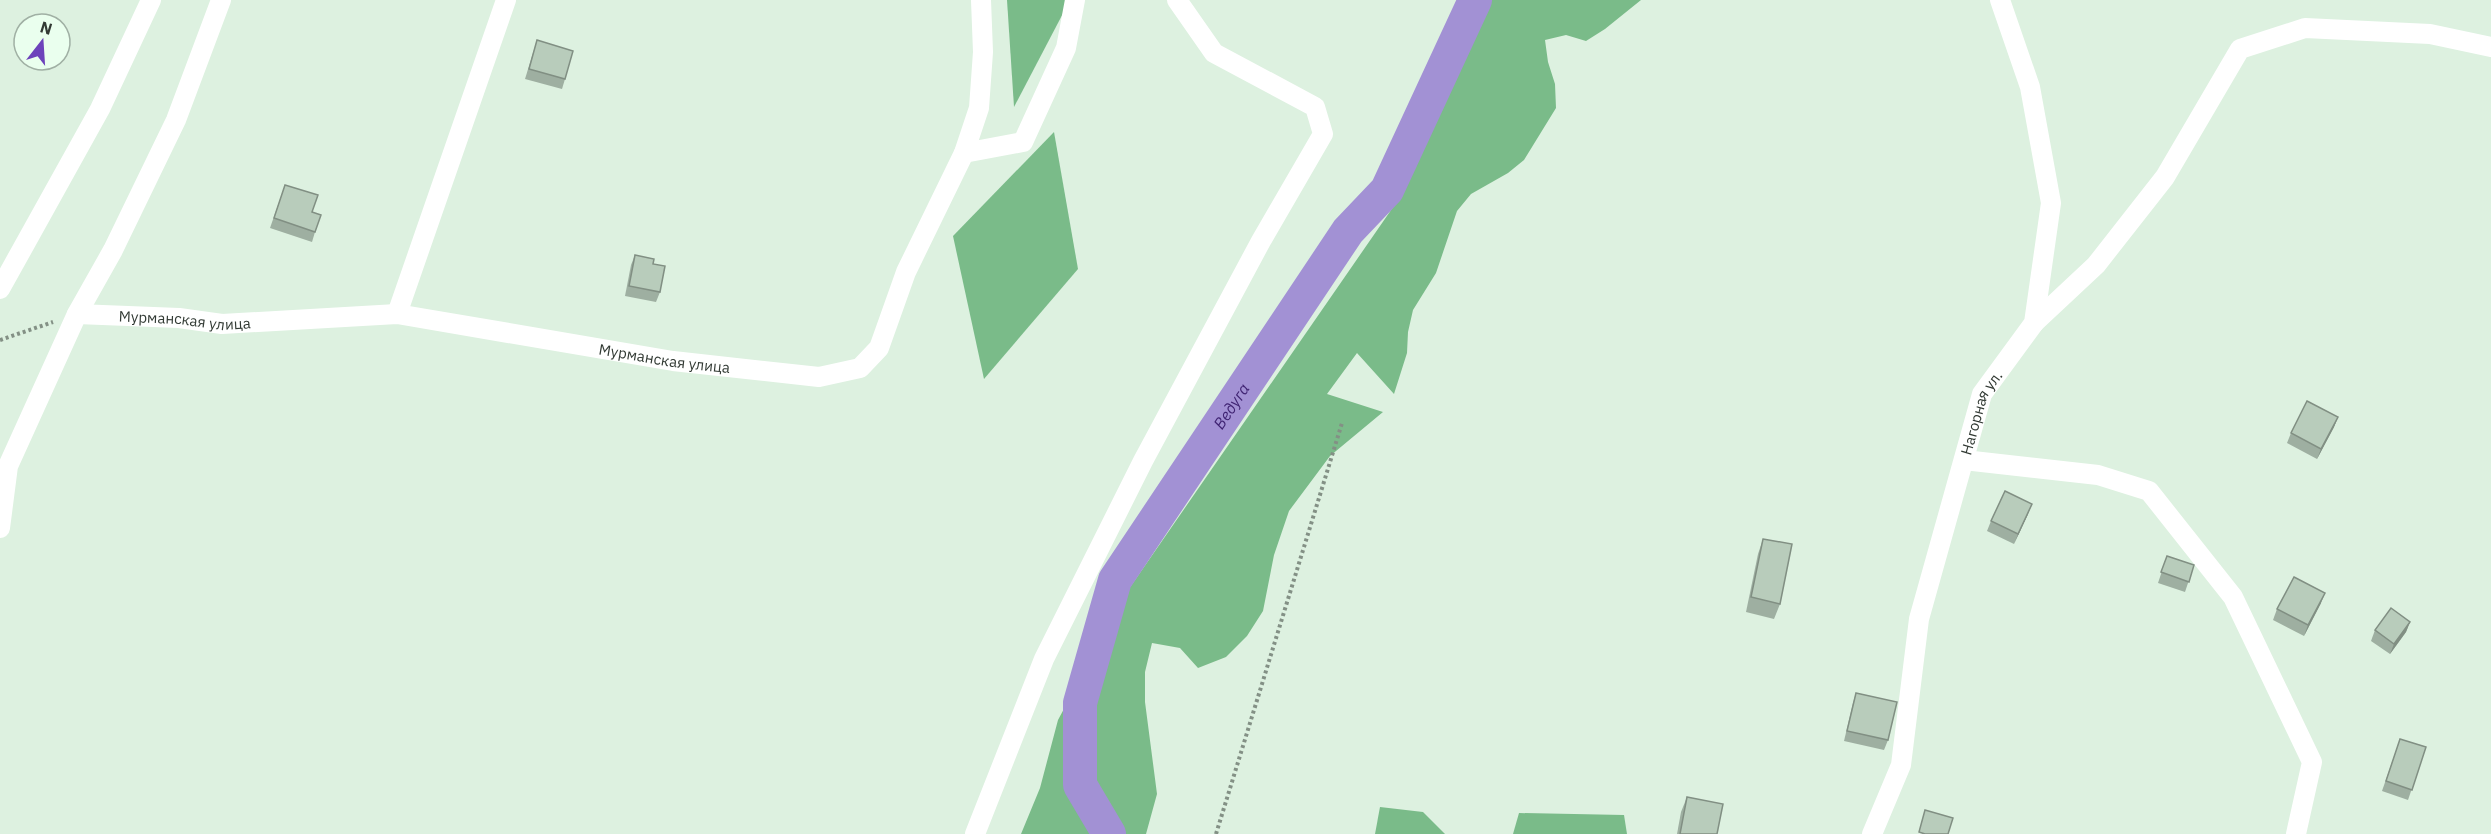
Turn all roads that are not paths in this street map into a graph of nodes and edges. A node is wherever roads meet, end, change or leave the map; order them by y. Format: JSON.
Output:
{"nodes":[{"id":1,"x":151,"y":0,"type":"edge"},
{"id":2,"x":222,"y":0,"type":"edge"},
{"id":3,"x":506,"y":0,"type":"edge"},
{"id":4,"x":981,"y":0,"type":"edge"},
{"id":5,"x":1075,"y":0,"type":"edge"},
{"id":6,"x":1177,"y":0,"type":"edge"},
{"id":7,"x":2000,"y":0,"type":"edge"},
{"id":8,"x":2491,"y":46,"type":"edge"},
{"id":9,"x":964,"y":153,"type":"junction"},
{"id":10,"x":0,"y":289,"type":"edge"},
{"id":11,"x":77,"y":314,"type":"junction"},
{"id":12,"x":397,"y":314,"type":"junction"},
{"id":13,"x":2034,"y":323,"type":"junction"},
{"id":14,"x":1964,"y":460,"type":"junction"},
{"id":15,"x":0,"y":528,"type":"edge"},
{"id":16,"x":975,"y":834,"type":"edge"},
{"id":17,"x":1872,"y":834,"type":"edge"},
{"id":18,"x":2296,"y":834,"type":"edge"}],
"edges":[{"from":1,"to":10,"type":"street"},
{"from":2,"to":11,"type":"street"},
{"from":3,"to":12,"type":"street"},
{"from":4,"to":9,"type":"street","name":"Мурманская улица"},
{"from":5,"to":9,"type":"street"},
{"from":6,"to":16,"type":"street"},
{"from":7,"to":13,"type":"street","name":"Нагорная ул."},
{"from":8,"to":13,"type":"street"},
{"from":9,"to":12,"type":"street","name":"Мурманская улица"},
{"from":11,"to":12,"type":"street","name":"Мурманская улица"},
{"from":11,"to":15,"type":"street"},
{"from":13,"to":14,"type":"street","name":"Нагорная ул."},
{"from":14,"to":17,"type":"street","name":"Нагорная ул."},
{"from":14,"to":18,"type":"street"}]}
